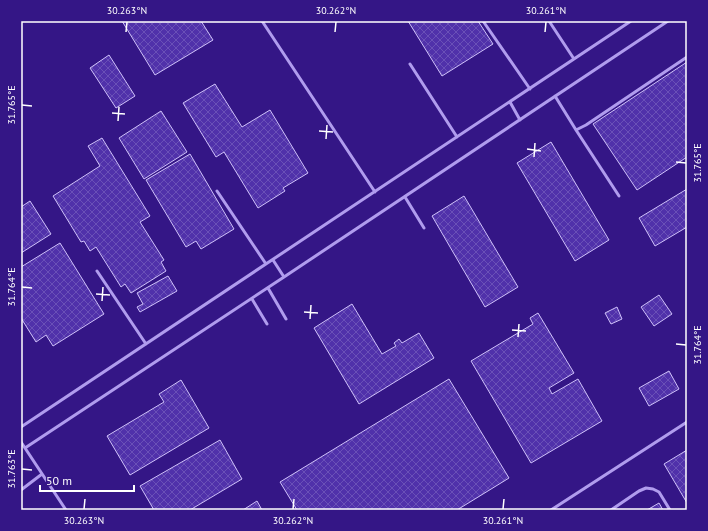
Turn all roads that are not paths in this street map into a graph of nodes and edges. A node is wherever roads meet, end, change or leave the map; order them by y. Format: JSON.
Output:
{"nodes":[{"id":1,"x":262,"y":21,"type":"edge"},
{"id":2,"x":483,"y":21,"type":"edge"},
{"id":3,"x":549,"y":21,"type":"edge"},
{"id":4,"x":631,"y":21,"type":"edge"},
{"id":5,"x":668,"y":21,"type":"edge"},
{"id":6,"x":687,"y":57,"type":"edge"},
{"id":7,"x":574,"y":59,"type":"junction"},
{"id":8,"x":410,"y":64,"type":"dead end"},
{"id":9,"x":530,"y":89,"type":"junction"},
{"id":10,"x":555,"y":96,"type":"junction"},
{"id":11,"x":510,"y":102,"type":"junction"},
{"id":12,"x":520,"y":120,"type":"junction"},
{"id":13,"x":576,"y":130,"type":"junction"},
{"id":14,"x":457,"y":137,"type":"junction"},
{"id":15,"x":217,"y":191,"type":"dead end"},
{"id":16,"x":375,"y":192,"type":"junction"},
{"id":17,"x":619,"y":196,"type":"dead end"},
{"id":18,"x":405,"y":197,"type":"junction"},
{"id":19,"x":424,"y":228,"type":"dead end"},
{"id":20,"x":273,"y":260,"type":"junction"},
{"id":21,"x":266,"y":264,"type":"junction"},
{"id":22,"x":97,"y":271,"type":"dead end"},
{"id":23,"x":284,"y":277,"type":"junction"},
{"id":24,"x":268,"y":288,"type":"junction"},
{"id":25,"x":252,"y":299,"type":"junction"},
{"id":26,"x":286,"y":319,"type":"dead end"},
{"id":27,"x":267,"y":324,"type":"dead end"},
{"id":28,"x":146,"y":344,"type":"junction"},
{"id":29,"x":687,"y":422,"type":"edge"},
{"id":30,"x":21,"y":427,"type":"edge"},
{"id":31,"x":21,"y":442,"type":"edge"},
{"id":32,"x":25,"y":448,"type":"junction"},
{"id":33,"x":42,"y":474,"type":"junction"},
{"id":34,"x":21,"y":490,"type":"edge"},
{"id":35,"x":66,"y":510,"type":"edge"},
{"id":36,"x":552,"y":510,"type":"edge"},
{"id":37,"x":612,"y":510,"type":"edge"},
{"id":38,"x":670,"y":510,"type":"edge"}],
"edges":[{"from":1,"to":16,"type":"lane"},
{"from":2,"to":9,"type":"lane"},
{"from":3,"to":7,"type":"lane"},
{"from":4,"to":7,"type":"lane"},
{"from":5,"to":10,"type":"lane"},
{"from":6,"to":13,"type":"lane"},
{"from":7,"to":9,"type":"lane"},
{"from":8,"to":14,"type":"lane"},
{"from":9,"to":11,"type":"lane"},
{"from":10,"to":12,"type":"lane"},
{"from":10,"to":13,"type":"lane"},
{"from":11,"to":12,"type":"lane"},
{"from":11,"to":14,"type":"lane"},
{"from":12,"to":18,"type":"lane"},
{"from":13,"to":17,"type":"lane"},
{"from":14,"to":16,"type":"lane"},
{"from":15,"to":21,"type":"lane"},
{"from":16,"to":20,"type":"lane"},
{"from":18,"to":19,"type":"lane"},
{"from":18,"to":23,"type":"lane"},
{"from":20,"to":21,"type":"lane"},
{"from":20,"to":23,"type":"lane"},
{"from":21,"to":28,"type":"lane"},
{"from":22,"to":28,"type":"lane"},
{"from":23,"to":24,"type":"lane"},
{"from":24,"to":25,"type":"lane"},
{"from":24,"to":26,"type":"lane"},
{"from":25,"to":27,"type":"lane"},
{"from":25,"to":32,"type":"lane"},
{"from":28,"to":30,"type":"lane"},
{"from":29,"to":36,"type":"lane"},
{"from":31,"to":32,"type":"lane"},
{"from":32,"to":33,"type":"lane"},
{"from":33,"to":34,"type":"lane"},
{"from":33,"to":35,"type":"lane"},
{"from":37,"to":38,"type":"lane"}]}
